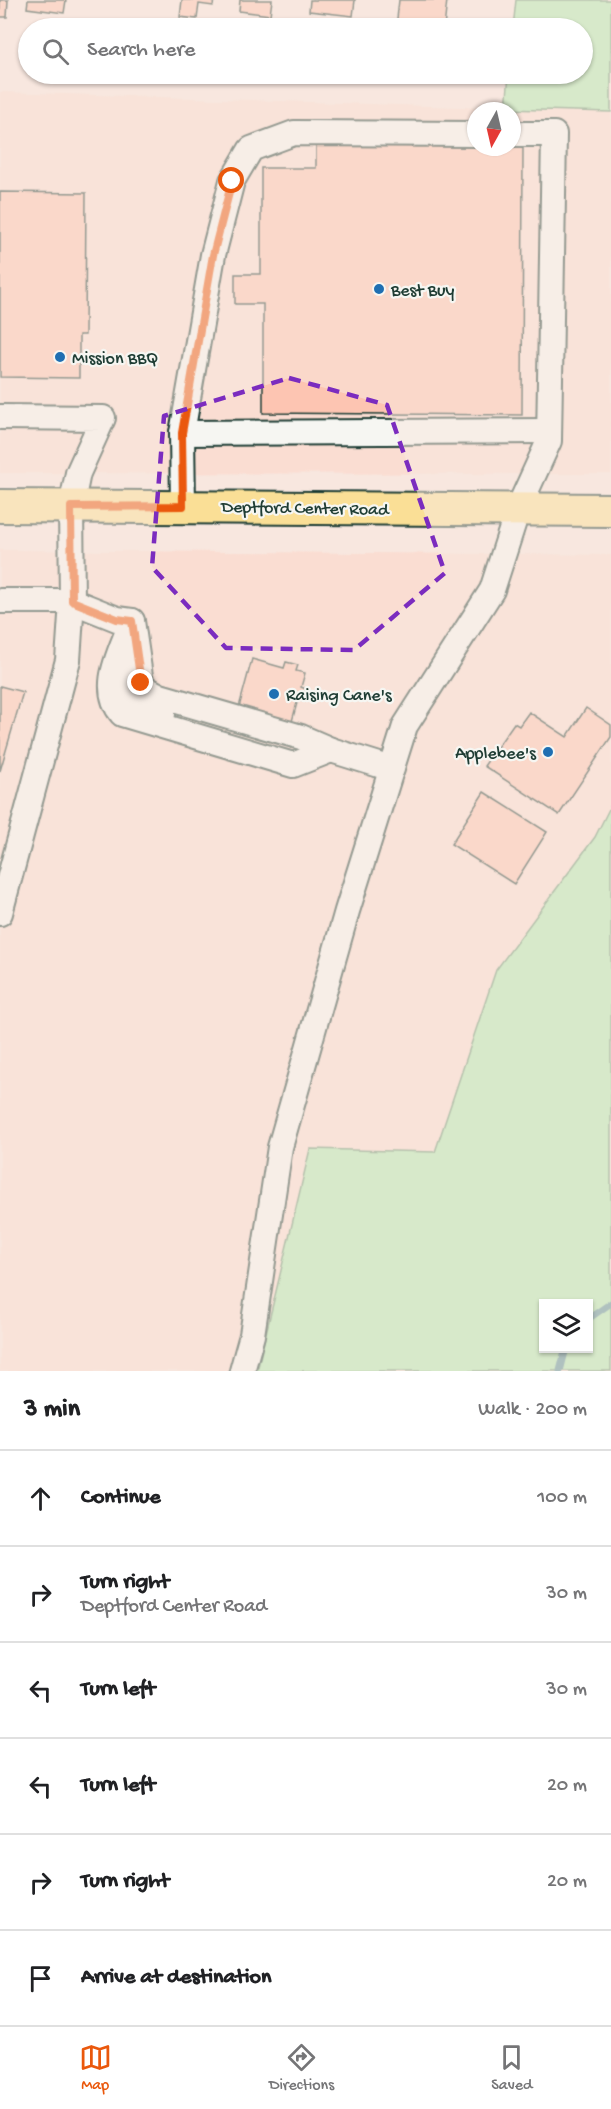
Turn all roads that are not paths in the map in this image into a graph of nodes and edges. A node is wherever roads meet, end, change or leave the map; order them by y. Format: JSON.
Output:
{"nodes":[{"id":1,"x":467,"y":134,"type":"edge"},
{"id":2,"x":521,"y":134,"type":"edge"},
{"id":3,"x":0,"y":417,"type":"edge"},
{"id":4,"x":549,"y":431,"type":"junction"},
{"id":5,"x":182,"y":433,"type":"junction"},
{"id":6,"x":0,"y":506,"type":"edge"},
{"id":7,"x":183,"y":506,"type":"junction"},
{"id":8,"x":71,"y":507,"type":"junction"},
{"id":9,"x":519,"y":509,"type":"junction"},
{"id":10,"x":611,"y":510,"type":"edge"},
{"id":11,"x":0,"y":601,"type":"edge"},
{"id":12,"x":72,"y":601,"type":"junction"},
{"id":13,"x":132,"y":621,"type":"junction"},
{"id":14,"x":331,"y":750,"type":"junction"},
{"id":15,"x":392,"y":769,"type":"junction"},
{"id":16,"x":0,"y":913,"type":"edge"},
{"id":17,"x":242,"y":1371,"type":"edge"}],
"edges":[{"from":1,"to":5,"type":"lane"},
{"from":2,"to":4,"type":"lane"},
{"from":3,"to":8,"type":"lane"},
{"from":4,"to":5,"type":"lane"},
{"from":4,"to":9,"type":"lane"},
{"from":5,"to":7,"type":"lane"},
{"from":6,"to":8,"type":"main road","name":"Deptford Center Road"},
{"from":7,"to":8,"type":"main road","name":"Deptford Center Road"},
{"from":7,"to":9,"type":"main road","name":"Deptford Center Road"},
{"from":8,"to":12,"type":"lane"},
{"from":9,"to":10,"type":"main road","name":"Deptford Center Road"},
{"from":9,"to":15,"type":"lane"},
{"from":11,"to":12,"type":"lane"},
{"from":12,"to":13,"type":"lane"},
{"from":12,"to":16,"type":"lane"},
{"from":13,"to":14,"type":"lane"},
{"from":13,"to":14,"type":"lane"},
{"from":14,"to":15,"type":"lane"},
{"from":15,"to":17,"type":"lane"}]}
